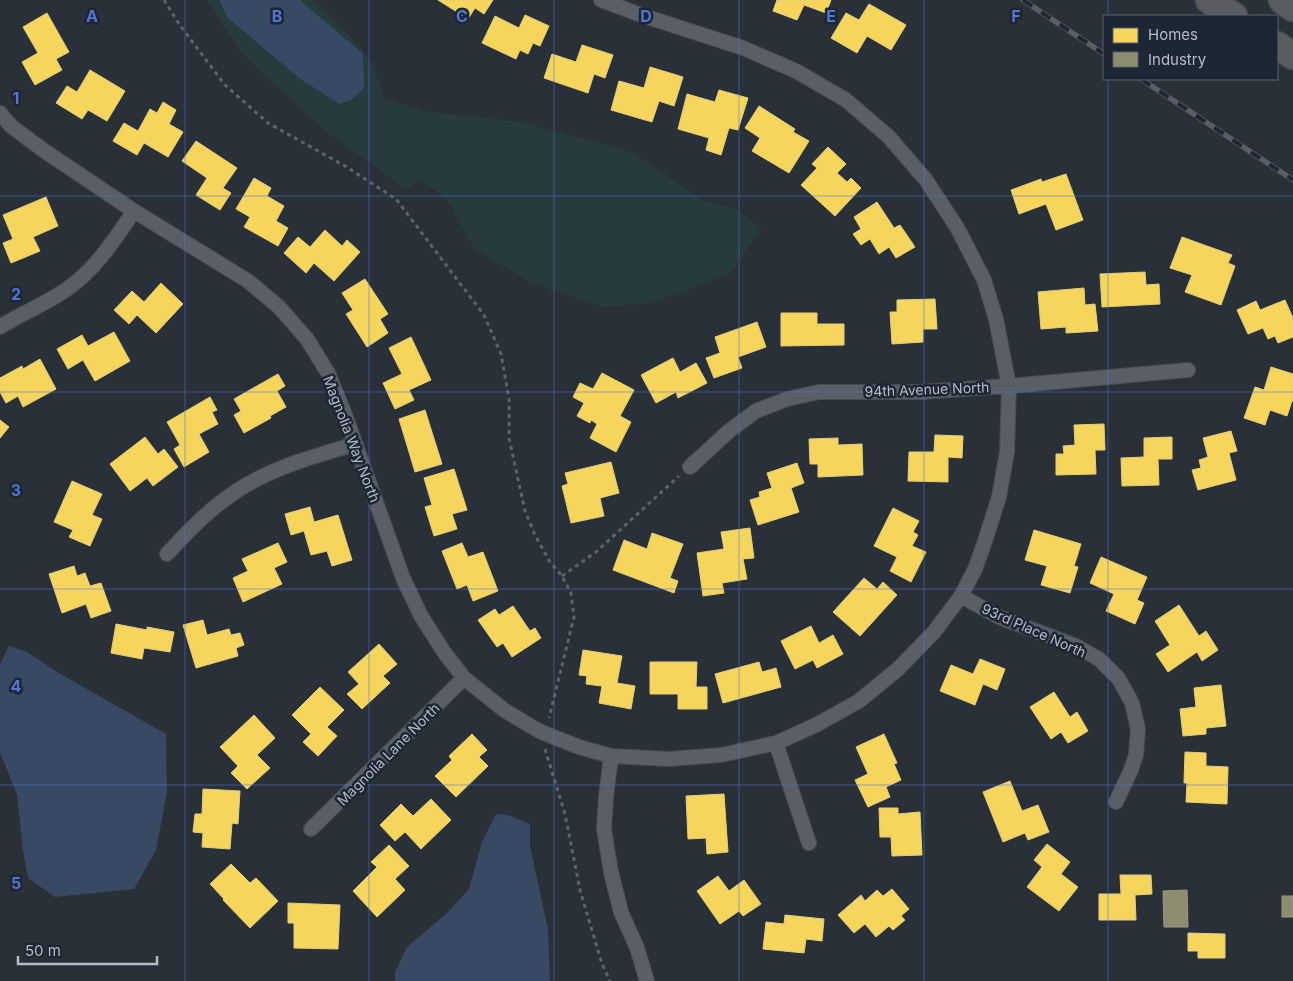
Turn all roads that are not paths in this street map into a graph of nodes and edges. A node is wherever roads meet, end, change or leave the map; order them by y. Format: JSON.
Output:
{"nodes":[{"id":1,"x":601,"y":0,"type":"edge"},
{"id":2,"x":1209,"y":0,"type":"edge"},
{"id":3,"x":1282,"y":0,"type":"edge"},
{"id":4,"x":1293,"y":8,"type":"edge"},
{"id":5,"x":1232,"y":15,"type":"edge"},
{"id":6,"x":1278,"y":46,"type":"edge"},
{"id":7,"x":1293,"y":56,"type":"edge"},
{"id":8,"x":0,"y":113,"type":"edge"},
{"id":9,"x":134,"y":211,"type":"junction"},
{"id":10,"x":0,"y":327,"type":"edge"},
{"id":11,"x":1188,"y":370,"type":"dead end"},
{"id":12,"x":1009,"y":386,"type":"junction"},
{"id":13,"x":355,"y":444,"type":"junction"},
{"id":14,"x":690,"y":467,"type":"road end"},
{"id":15,"x":167,"y":554,"type":"dead end"},
{"id":16,"x":960,"y":596,"type":"junction"},
{"id":17,"x":464,"y":678,"type":"junction"},
{"id":18,"x":776,"y":743,"type":"junction"},
{"id":19,"x":611,"y":756,"type":"junction"},
{"id":20,"x":1116,"y":802,"type":"dead end"},
{"id":21,"x":311,"y":830,"type":"dead end"},
{"id":22,"x":810,"y":843,"type":"dead end"},
{"id":23,"x":647,"y":981,"type":"edge"}],
"edges":[{"from":1,"to":12,"type":"street","name":"Magnolia Way North"},
{"from":2,"to":5,"type":"highway"},
{"from":3,"to":4,"type":"highway"},
{"from":6,"to":7,"type":"highway"},
{"from":8,"to":9,"type":"street","name":"Magnolia Way North"},
{"from":9,"to":10,"type":"street"},
{"from":9,"to":13,"type":"street","name":"Magnolia Way North"},
{"from":11,"to":12,"type":"street","name":"94th Avenue North"},
{"from":12,"to":14,"type":"street","name":"94th Avenue North"},
{"from":12,"to":16,"type":"street","name":"Magnolia Way North"},
{"from":13,"to":15,"type":"street"},
{"from":13,"to":17,"type":"street","name":"Magnolia Way North"},
{"from":16,"to":18,"type":"street","name":"Magnolia Way North"},
{"from":16,"to":20,"type":"street","name":"93rd Place North"},
{"from":17,"to":19,"type":"street","name":"Magnolia Way North"},
{"from":17,"to":21,"type":"street","name":"Magnolia Lane North"},
{"from":18,"to":19,"type":"street","name":"Magnolia Way North"},
{"from":18,"to":22,"type":"street"},
{"from":19,"to":23,"type":"street"}]}
